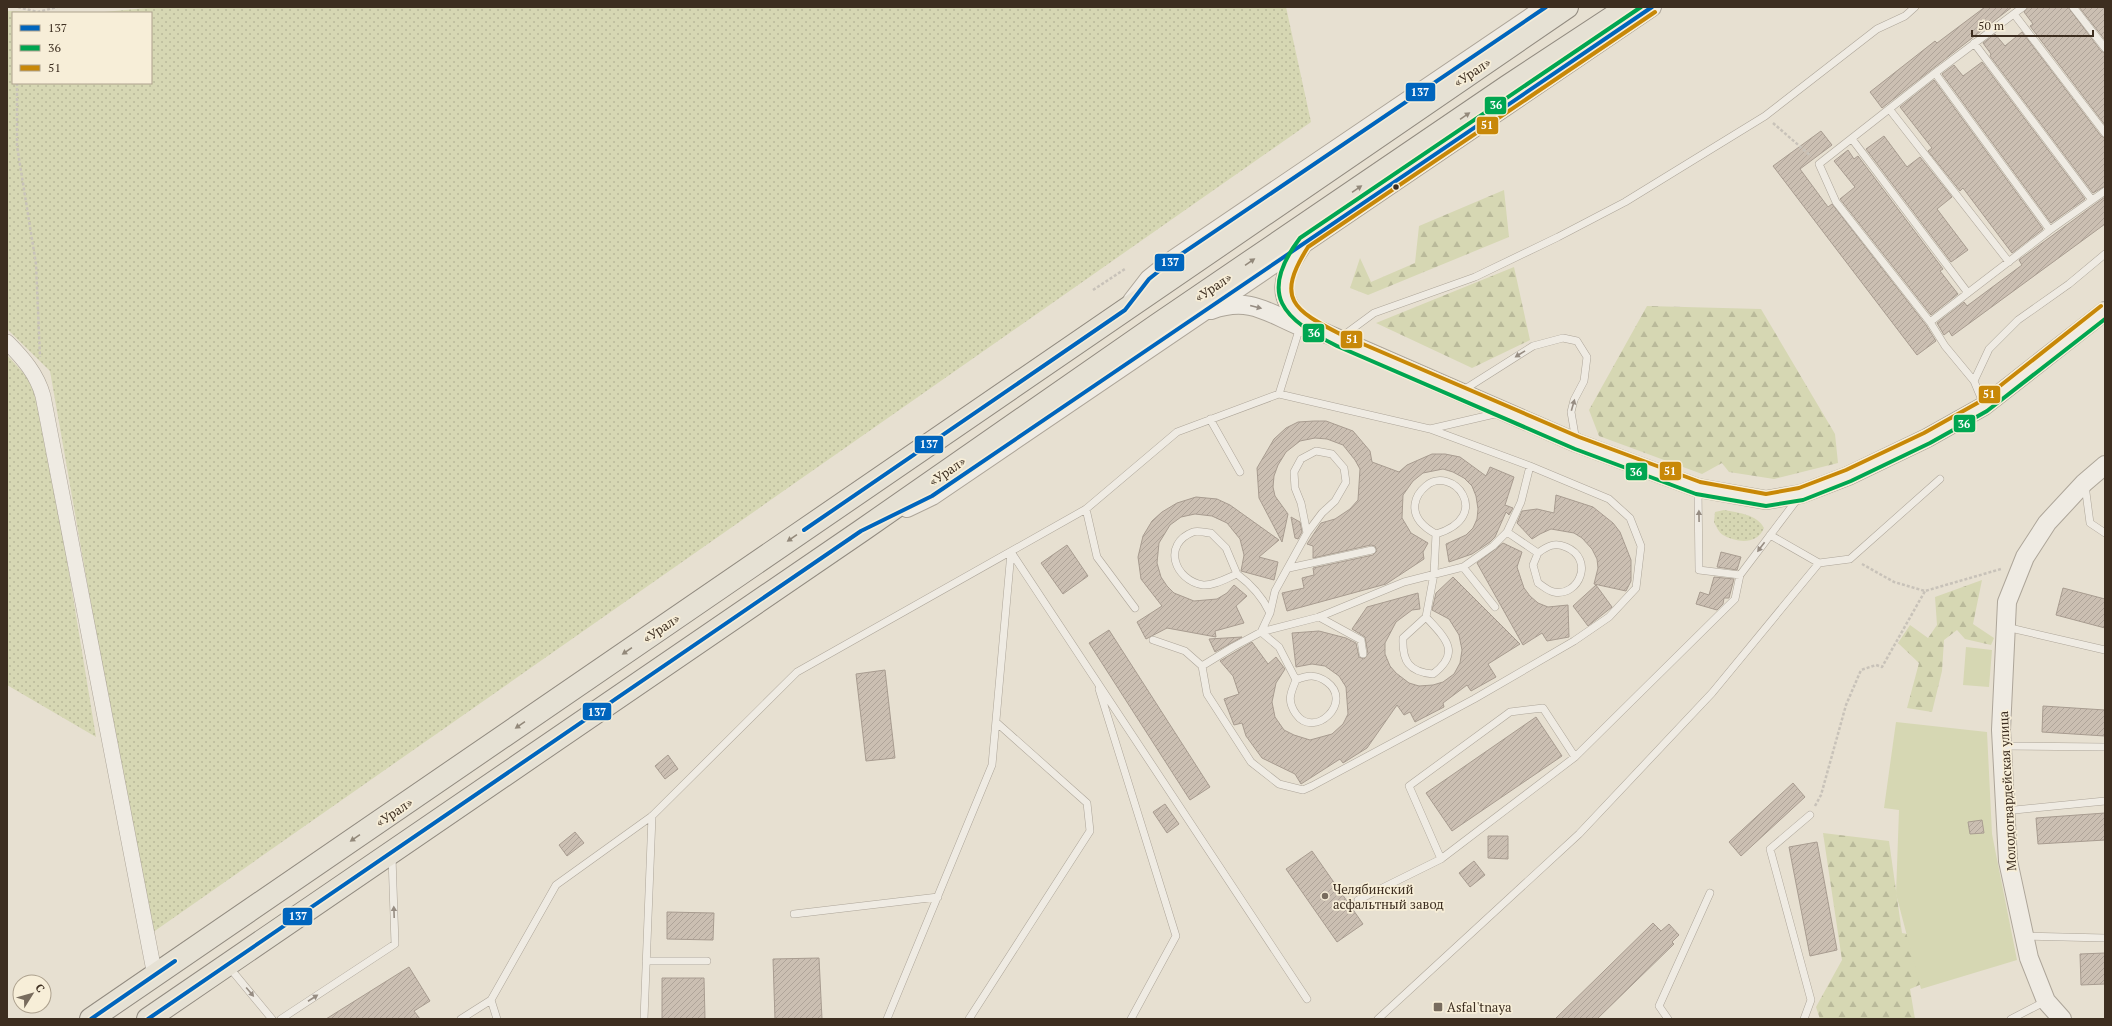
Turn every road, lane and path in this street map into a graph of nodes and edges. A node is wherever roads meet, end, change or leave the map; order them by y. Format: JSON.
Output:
{"nodes":[{"id":1,"x":18,"y":7,"type":"edge"},
{"id":2,"x":57,"y":7,"type":"edge"},
{"id":3,"x":1546,"y":7,"type":"edge"},
{"id":4,"x":1567,"y":7,"type":"edge"},
{"id":5,"x":1628,"y":7,"type":"edge"},
{"id":6,"x":1652,"y":7,"type":"edge"},
{"id":7,"x":1915,"y":7,"type":"edge"},
{"id":8,"x":2023,"y":7,"type":"edge"},
{"id":9,"x":2073,"y":7,"type":"edge"},
{"id":10,"x":37,"y":12,"type":"edge"},
{"id":11,"x":2014,"y":14,"type":"junction"},
{"id":12,"x":1974,"y":43,"type":"junction"},
{"id":13,"x":2105,"y":48,"type":"edge"},
{"id":14,"x":1934,"y":73,"type":"junction"},
{"id":15,"x":17,"y":84,"type":"edge"},
{"id":16,"x":1890,"y":110,"type":"junction"},
{"id":17,"x":1765,"y":116,"type":"junction"},
{"id":18,"x":2105,"y":133,"type":"edge"},
{"id":19,"x":1852,"y":139,"type":"junction"},
{"id":20,"x":1820,"y":164,"type":"junction"},
{"id":21,"x":2105,"y":191,"type":"edge"},
{"id":22,"x":2092,"y":200,"type":"junction"},
{"id":23,"x":2050,"y":230,"type":"junction"},
{"id":24,"x":1304,"y":243,"type":"junction"},
{"id":25,"x":2105,"y":254,"type":"edge"},
{"id":26,"x":2009,"y":262,"type":"junction"},
{"id":27,"x":1125,"y":269,"type":"dead end"},
{"id":28,"x":1093,"y":290,"type":"dead end"},
{"id":29,"x":1968,"y":293,"type":"junction"},
{"id":30,"x":1125,"y":310,"type":"junction"},
{"id":31,"x":2105,"y":311,"type":"edge"},
{"id":32,"x":1930,"y":322,"type":"junction"},
{"id":33,"x":1181,"y":326,"type":"junction"},
{"id":34,"x":1300,"y":326,"type":"junction"},
{"id":35,"x":1339,"y":340,"type":"junction"},
{"id":36,"x":7,"y":342,"type":"edge"},
{"id":37,"x":1974,"y":381,"type":"junction"},
{"id":38,"x":39,"y":384,"type":"junction"},
{"id":39,"x":1459,"y":393,"type":"junction"},
{"id":40,"x":1279,"y":394,"type":"junction"},
{"id":41,"x":1984,"y":406,"type":"junction"},
{"id":42,"x":1503,"y":412,"type":"junction"},
{"id":43,"x":1210,"y":419,"type":"junction"},
{"id":44,"x":1430,"y":429,"type":"junction"},
{"id":45,"x":1577,"y":443,"type":"junction"},
{"id":46,"x":2105,"y":465,"type":"edge"},
{"id":47,"x":1530,"y":466,"type":"junction"},
{"id":48,"x":1240,"y":472,"type":"dead end"},
{"id":49,"x":1940,"y":479,"type":"dead end"},
{"id":50,"x":2084,"y":483,"type":"junction"},
{"id":51,"x":1698,"y":488,"type":"junction"},
{"id":52,"x":1801,"y":494,"type":"junction"},
{"id":53,"x":1086,"y":509,"type":"junction"},
{"id":54,"x":861,"y":531,"type":"junction"},
{"id":55,"x":1507,"y":532,"type":"junction"},
{"id":56,"x":1307,"y":533,"type":"junction"},
{"id":57,"x":2105,"y":533,"type":"edge"},
{"id":58,"x":1436,"y":534,"type":"junction"},
{"id":59,"x":1770,"y":536,"type":"junction"},
{"id":60,"x":1372,"y":550,"type":"dead end"},
{"id":61,"x":1011,"y":552,"type":"junction"},
{"id":62,"x":1538,"y":553,"type":"junction"},
{"id":63,"x":2025,"y":557,"type":"junction"},
{"id":64,"x":1850,"y":559,"type":"junction"},
{"id":65,"x":1819,"y":563,"type":"junction"},
{"id":66,"x":1463,"y":567,"type":"junction"},
{"id":67,"x":1289,"y":568,"type":"junction"},
{"id":68,"x":1238,"y":574,"type":"junction"},
{"id":69,"x":1434,"y":574,"type":"junction"},
{"id":70,"x":1740,"y":575,"type":"junction"},
{"id":71,"x":1925,"y":591,"type":"junction"},
{"id":72,"x":1495,"y":607,"type":"dead end"},
{"id":73,"x":1135,"y":608,"type":"dead end"},
{"id":74,"x":1270,"y":613,"type":"junction"},
{"id":75,"x":1319,"y":617,"type":"junction"},
{"id":76,"x":1426,"y":617,"type":"junction"},
{"id":77,"x":2005,"y":627,"type":"junction"},
{"id":78,"x":1261,"y":632,"type":"junction"},
{"id":79,"x":1153,"y":640,"type":"dead end"},
{"id":80,"x":2105,"y":650,"type":"edge"},
{"id":81,"x":1363,"y":654,"type":"dead end"},
{"id":82,"x":1202,"y":666,"type":"junction"},
{"id":83,"x":1296,"y":680,"type":"junction"},
{"id":84,"x":1096,"y":681,"type":"junction"},
{"id":85,"x":996,"y":722,"type":"junction"},
{"id":86,"x":2002,"y":746,"type":"junction"},
{"id":87,"x":2105,"y":747,"type":"edge"},
{"id":88,"x":1574,"y":757,"type":"junction"},
{"id":89,"x":2105,"y":801,"type":"edge"},
{"id":90,"x":2005,"y":811,"type":"junction"},
{"id":91,"x":1810,"y":815,"type":"joint"},
{"id":92,"x":652,"y":816,"type":"junction"},
{"id":93,"x":392,"y":851,"type":"junction"},
{"id":94,"x":1441,"y":859,"type":"junction"},
{"id":95,"x":1710,"y":893,"type":"dead end"},
{"id":96,"x":938,"y":896,"type":"junction"},
{"id":97,"x":1358,"y":900,"type":"dead end"},
{"id":98,"x":794,"y":914,"type":"dead end"},
{"id":99,"x":2024,"y":936,"type":"junction"},
{"id":100,"x":2105,"y":938,"type":"edge"},
{"id":101,"x":646,"y":961,"type":"junction"},
{"id":102,"x":707,"y":962,"type":"dead end"},
{"id":103,"x":227,"y":965,"type":"junction"},
{"id":104,"x":155,"y":976,"type":"junction"},
{"id":105,"x":1307,"y":999,"type":"dead end"},
{"id":106,"x":491,"y":1000,"type":"junction"},
{"id":107,"x":2046,"y":1001,"type":"junction"},
{"id":108,"x":91,"y":1019,"type":"edge"},
{"id":109,"x":148,"y":1019,"type":"edge"},
{"id":110,"x":272,"y":1019,"type":"edge"},
{"id":111,"x":281,"y":1019,"type":"edge"},
{"id":112,"x":461,"y":1019,"type":"edge"},
{"id":113,"x":497,"y":1019,"type":"edge"},
{"id":114,"x":644,"y":1019,"type":"edge"},
{"id":115,"x":887,"y":1019,"type":"edge"},
{"id":116,"x":969,"y":1019,"type":"edge"},
{"id":117,"x":1131,"y":1019,"type":"edge"},
{"id":118,"x":1378,"y":1019,"type":"edge"},
{"id":119,"x":1668,"y":1019,"type":"edge"},
{"id":120,"x":1804,"y":1019,"type":"edge"},
{"id":121,"x":2011,"y":1019,"type":"edge"},
{"id":122,"x":2062,"y":1019,"type":"edge"}],
"edges":[{"from":1,"to":10,"type":"path"},
{"from":2,"to":10,"type":"path"},
{"from":3,"to":30,"type":"street"},
{"from":4,"to":30,"type":"main road","name":"«Урал»"},
{"from":54,"to":5,"type":"main road","name":"«Урал»","one_way":true},
{"from":6,"to":24,"type":"street"},
{"from":7,"to":17,"type":"lane"},
{"from":8,"to":11,"type":"lane"},
{"from":9,"to":13,"type":"lane"},
{"from":11,"to":12,"type":"lane"},
{"from":11,"to":18,"type":"lane"},
{"from":12,"to":14,"type":"lane"},
{"from":12,"to":22,"type":"lane"},
{"from":14,"to":16,"type":"lane"},
{"from":14,"to":23,"type":"lane"},
{"from":15,"to":38,"type":"path"},
{"from":16,"to":19,"type":"lane"},
{"from":16,"to":26,"type":"lane"},
{"from":17,"to":20,"type":"path"},
{"from":17,"to":35,"type":"lane"},
{"from":19,"to":20,"type":"lane"},
{"from":19,"to":29,"type":"lane"},
{"from":20,"to":32,"type":"lane"},
{"from":21,"to":22,"type":"lane"},
{"from":22,"to":23,"type":"lane"},
{"from":23,"to":26,"type":"lane"},
{"from":24,"to":33,"type":"street"},
{"from":24,"to":35,"type":"street"},
{"from":25,"to":37,"type":"lane"},
{"from":26,"to":29,"type":"lane"},
{"from":27,"to":28,"type":"path"},
{"from":29,"to":32,"type":"lane"},
{"from":30,"to":104,"type":"main road","name":"«Урал»","one_way":true},
{"from":31,"to":41,"type":"street"},
{"from":32,"to":37,"type":"lane"},
{"from":33,"to":34,"type":"street","one_way":true},
{"from":33,"to":54,"type":"street"},
{"from":34,"to":35,"type":"street"},
{"from":34,"to":40,"type":"lane"},
{"from":35,"to":39,"type":"street"},
{"from":36,"to":38,"type":"street"},
{"from":37,"to":41,"type":"lane"},
{"from":38,"to":104,"type":"street"},
{"from":39,"to":42,"type":"street"},
{"from":45,"to":39,"type":"lane","one_way":true},
{"from":40,"to":43,"type":"lane"},
{"from":40,"to":44,"type":"lane"},
{"from":41,"to":52,"type":"street"},
{"from":42,"to":44,"type":"lane"},
{"from":42,"to":45,"type":"street"},
{"from":43,"to":48,"type":"lane"},
{"from":43,"to":53,"type":"lane"},
{"from":44,"to":47,"type":"lane"},
{"from":45,"to":51,"type":"street"},
{"from":46,"to":50,"type":"street","name":"Молодогвардейская улица"},
{"from":47,"to":55,"type":"lane"},
{"from":47,"to":82,"type":"lane"},
{"from":49,"to":64,"type":"lane"},
{"from":50,"to":57,"type":"lane"},
{"from":50,"to":63,"type":"street","name":"Молодогвардейская улица"},
{"from":51,"to":52,"type":"street"},
{"from":70,"to":51,"type":"lane","one_way":true},
{"from":52,"to":59,"type":"lane"},
{"from":53,"to":61,"type":"lane"},
{"from":53,"to":73,"type":"lane"},
{"from":54,"to":93,"type":"main road","name":"«Урал»"},
{"from":55,"to":62,"type":"lane"},
{"from":55,"to":66,"type":"lane"},
{"from":56,"to":56,"type":"lane"},
{"from":56,"to":67,"type":"lane"},
{"from":58,"to":58,"type":"lane"},
{"from":58,"to":69,"type":"lane"},
{"from":59,"to":65,"type":"lane"},
{"from":59,"to":70,"type":"lane","one_way":true},
{"from":60,"to":67,"type":"lane"},
{"from":61,"to":84,"type":"lane"},
{"from":61,"to":85,"type":"lane"},
{"from":61,"to":92,"type":"lane"},
{"from":62,"to":62,"type":"lane"},
{"from":63,"to":71,"type":"path"},
{"from":63,"to":77,"type":"street","name":"Молодогвардейская улица"},
{"from":64,"to":65,"type":"lane"},
{"from":64,"to":71,"type":"path"},
{"from":65,"to":118,"type":"lane"},
{"from":66,"to":69,"type":"lane"},
{"from":66,"to":72,"type":"lane"},
{"from":67,"to":74,"type":"lane"},
{"from":68,"to":68,"type":"lane"},
{"from":68,"to":74,"type":"lane"},
{"from":69,"to":75,"type":"lane"},
{"from":69,"to":76,"type":"lane"},
{"from":70,"to":88,"type":"lane"},
{"from":71,"to":91,"type":"path"},
{"from":74,"to":78,"type":"lane"},
{"from":75,"to":78,"type":"lane"},
{"from":75,"to":81,"type":"lane"},
{"from":76,"to":76,"type":"lane"},
{"from":77,"to":80,"type":"lane"},
{"from":77,"to":86,"type":"street","name":"Молодогвардейская улица"},
{"from":78,"to":82,"type":"lane"},
{"from":78,"to":83,"type":"lane"},
{"from":79,"to":82,"type":"lane"},
{"from":83,"to":83,"type":"lane"},
{"from":84,"to":105,"type":"lane"},
{"from":84,"to":117,"type":"lane"},
{"from":85,"to":96,"type":"lane"},
{"from":85,"to":116,"type":"lane"},
{"from":86,"to":87,"type":"lane"},
{"from":86,"to":90,"type":"street","name":"Молодогвардейская улица"},
{"from":88,"to":94,"type":"lane"},
{"from":88,"to":94,"type":"lane"},
{"from":89,"to":90,"type":"lane"},
{"from":90,"to":99,"type":"street","name":"Молодогвардейская улица"},
{"from":91,"to":120,"type":"lane"},
{"from":92,"to":101,"type":"lane"},
{"from":92,"to":106,"type":"lane"},
{"from":93,"to":103,"type":"main road","name":"«Урал»"},
{"from":111,"to":93,"type":"lane","one_way":true},
{"from":94,"to":97,"type":"lane"},
{"from":95,"to":119,"type":"lane"},
{"from":96,"to":98,"type":"lane"},
{"from":96,"to":115,"type":"lane"},
{"from":99,"to":100,"type":"lane"},
{"from":99,"to":107,"type":"street","name":"Молодогвардейская улица"},
{"from":101,"to":102,"type":"lane"},
{"from":101,"to":114,"type":"lane"},
{"from":103,"to":109,"type":"main road","name":"«Урал»"},
{"from":103,"to":110,"type":"lane","one_way":true},
{"from":104,"to":108,"type":"main road","name":"«Урал»"},
{"from":106,"to":112,"type":"lane"},
{"from":106,"to":113,"type":"lane"},
{"from":107,"to":121,"type":"lane"},
{"from":107,"to":122,"type":"street","name":"Молодогвардейская улица"}]}
